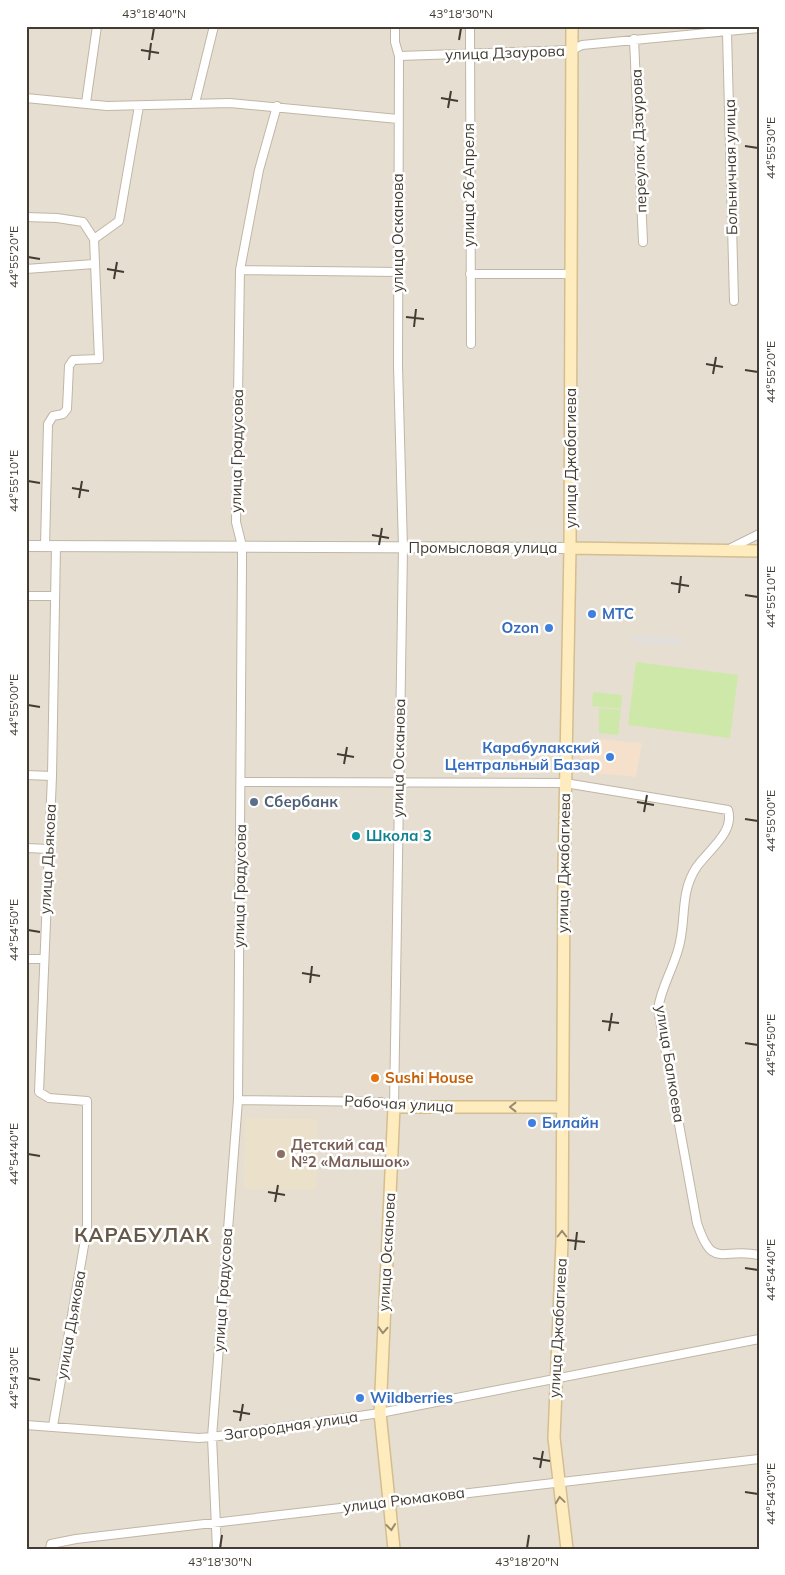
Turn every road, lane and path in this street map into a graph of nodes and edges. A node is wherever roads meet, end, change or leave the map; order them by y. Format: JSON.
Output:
{"nodes":[{"id":1,"x":97,"y":26,"type":"edge"},
{"id":2,"x":214,"y":26,"type":"edge"},
{"id":3,"x":396,"y":26,"type":"edge"},
{"id":4,"x":470,"y":26,"type":"edge"},
{"id":5,"x":572,"y":26,"type":"edge"},
{"id":6,"x":759,"y":28,"type":"edge"},
{"id":7,"x":727,"y":32,"type":"junction"},
{"id":8,"x":634,"y":39,"type":"junction"},
{"id":9,"x":572,"y":50,"type":"junction"},
{"id":10,"x":470,"y":54,"type":"junction"},
{"id":11,"x":399,"y":56,"type":"junction"},
{"id":12,"x":26,"y":98,"type":"edge"},
{"id":13,"x":86,"y":103,"type":"junction"},
{"id":14,"x":195,"y":103,"type":"junction"},
{"id":15,"x":139,"y":106,"type":"junction"},
{"id":16,"x":277,"y":106,"type":"junction"},
{"id":17,"x":398,"y":119,"type":"junction"},
{"id":18,"x":26,"y":217,"type":"edge"},
{"id":19,"x":94,"y":239,"type":"junction"},
{"id":20,"x":643,"y":242,"type":"dead end"},
{"id":21,"x":94,"y":264,"type":"junction"},
{"id":22,"x":26,"y":270,"type":"edge"},
{"id":23,"x":240,"y":270,"type":"junction"},
{"id":24,"x":398,"y":272,"type":"junction"},
{"id":25,"x":470,"y":274,"type":"junction"},
{"id":26,"x":572,"y":274,"type":"junction"},
{"id":27,"x":734,"y":301,"type":"dead end"},
{"id":28,"x":471,"y":344,"type":"dead end"},
{"id":29,"x":759,"y":534,"type":"edge"},
{"id":30,"x":26,"y":546,"type":"edge"},
{"id":31,"x":50,"y":546,"type":"junction"},
{"id":32,"x":242,"y":546,"type":"junction"},
{"id":33,"x":404,"y":548,"type":"junction"},
{"id":34,"x":570,"y":548,"type":"junction"},
{"id":35,"x":727,"y":550,"type":"junction"},
{"id":36,"x":759,"y":551,"type":"edge"},
{"id":37,"x":26,"y":596,"type":"edge"},
{"id":38,"x":55,"y":596,"type":"junction"},
{"id":39,"x":26,"y":775,"type":"edge"},
{"id":40,"x":52,"y":776,"type":"junction"},
{"id":41,"x":241,"y":782,"type":"junction"},
{"id":42,"x":398,"y":782,"type":"junction"},
{"id":43,"x":565,"y":782,"type":"junction"},
{"id":44,"x":26,"y":848,"type":"edge"},
{"id":45,"x":49,"y":849,"type":"junction"},
{"id":46,"x":26,"y":959,"type":"edge"},
{"id":47,"x":43,"y":959,"type":"junction"},
{"id":48,"x":238,"y":1100,"type":"junction"},
{"id":49,"x":394,"y":1106,"type":"junction"},
{"id":50,"x":561,"y":1107,"type":"junction"},
{"id":51,"x":759,"y":1255,"type":"edge"},
{"id":52,"x":759,"y":1338,"type":"edge"},
{"id":53,"x":555,"y":1378,"type":"junction"},
{"id":54,"x":380,"y":1413,"type":"junction"},
{"id":55,"x":26,"y":1425,"type":"edge"},
{"id":56,"x":53,"y":1426,"type":"junction"},
{"id":57,"x":212,"y":1437,"type":"junction"},
{"id":58,"x":759,"y":1459,"type":"edge"},
{"id":59,"x":558,"y":1482,"type":"junction"},
{"id":60,"x":389,"y":1502,"type":"junction"},
{"id":61,"x":215,"y":1524,"type":"junction"},
{"id":62,"x":50,"y":1546,"type":"edge"},
{"id":63,"x":217,"y":1549,"type":"edge"},
{"id":64,"x":394,"y":1549,"type":"edge"},
{"id":65,"x":567,"y":1549,"type":"edge"}],
"edges":[{"from":1,"to":13,"type":"street"},
{"from":2,"to":14,"type":"street"},
{"from":3,"to":11,"type":"street","name":"улица Осканова"},
{"from":4,"to":10,"type":"street","name":"улица 26 Апреля"},
{"from":5,"to":9,"type":"main road","name":"улица Джабагиева"},
{"from":6,"to":7,"type":"street","name":"улица Дзаурова"},
{"from":7,"to":8,"type":"street","name":"улица Дзаурова"},
{"from":7,"to":27,"type":"street","name":"Больничная улица"},
{"from":8,"to":9,"type":"street","name":"улица Дзаурова"},
{"from":8,"to":20,"type":"street","name":"переулок Дзаурова"},
{"from":9,"to":10,"type":"street","name":"улица Дзаурова"},
{"from":9,"to":26,"type":"main road","name":"улица Джабагиева"},
{"from":10,"to":11,"type":"street","name":"улица Дзаурова"},
{"from":10,"to":25,"type":"street","name":"улица 26 Апреля"},
{"from":11,"to":17,"type":"street","name":"улица Осканова"},
{"from":12,"to":13,"type":"street"},
{"from":13,"to":15,"type":"street"},
{"from":14,"to":15,"type":"street"},
{"from":14,"to":16,"type":"street"},
{"from":15,"to":19,"type":"street"},
{"from":16,"to":17,"type":"street"},
{"from":16,"to":23,"type":"street","name":"улица Градусова"},
{"from":17,"to":24,"type":"street","name":"улица Осканова"},
{"from":18,"to":19,"type":"street"},
{"from":19,"to":21,"type":"street","name":"улица Дьякова"},
{"from":21,"to":22,"type":"street"},
{"from":21,"to":31,"type":"street","name":"улица Дьякова"},
{"from":23,"to":24,"type":"street"},
{"from":23,"to":32,"type":"street","name":"улица Градусова"},
{"from":24,"to":33,"type":"street","name":"улица Осканова"},
{"from":25,"to":26,"type":"street"},
{"from":25,"to":28,"type":"street","name":"улица 26 Апреля"},
{"from":26,"to":34,"type":"main road","name":"улица Джабагиева"},
{"from":29,"to":35,"type":"street"},
{"from":30,"to":31,"type":"street","name":"Промысловая улица"},
{"from":31,"to":32,"type":"street","name":"Промысловая улица"},
{"from":31,"to":38,"type":"street","name":"улица Дьякова"},
{"from":32,"to":33,"type":"street","name":"Промысловая улица"},
{"from":32,"to":41,"type":"street","name":"улица Градусова"},
{"from":33,"to":34,"type":"street","name":"Промысловая улица"},
{"from":33,"to":42,"type":"street","name":"улица Осканова"},
{"from":34,"to":35,"type":"main road","name":"Промысловая улица"},
{"from":34,"to":43,"type":"main road","name":"улица Джабагиева"},
{"from":35,"to":36,"type":"main road","name":"Промысловая улица"},
{"from":37,"to":38,"type":"street"},
{"from":38,"to":40,"type":"street","name":"улица Дьякова"},
{"from":39,"to":40,"type":"street"},
{"from":40,"to":45,"type":"street","name":"улица Дьякова"},
{"from":41,"to":42,"type":"street"},
{"from":41,"to":48,"type":"street","name":"улица Градусова"},
{"from":42,"to":43,"type":"street"},
{"from":42,"to":49,"type":"street","name":"улица Осканова"},
{"from":43,"to":50,"type":"main road","name":"улица Джабагиева"},
{"from":43,"to":51,"type":"street","name":"улица Балкоева"},
{"from":44,"to":45,"type":"street"},
{"from":45,"to":47,"type":"street","name":"улица Дьякова"},
{"from":46,"to":47,"type":"street"},
{"from":47,"to":56,"type":"street","name":"улица Дьякова"},
{"from":48,"to":49,"type":"street","name":"Рабочая улица"},
{"from":48,"to":57,"type":"street","name":"улица Градусова"},
{"from":50,"to":49,"type":"main road","name":"Рабочая улица","one_way":true},
{"from":49,"to":54,"type":"main road","name":"улица Осканова","one_way":true},
{"from":53,"to":50,"type":"main road","name":"улица Джабагиева","one_way":true},
{"from":52,"to":53,"type":"street","name":"Загородная улица"},
{"from":53,"to":54,"type":"street","name":"Загородная улица"},
{"from":53,"to":59,"type":"main road","name":"улица Джабагиева"},
{"from":54,"to":57,"type":"street","name":"Загородная улица"},
{"from":54,"to":60,"type":"main road","name":"улица Осканова"},
{"from":55,"to":56,"type":"street","name":"Загородная улица"},
{"from":56,"to":57,"type":"street","name":"Загородная улица"},
{"from":57,"to":61,"type":"street","name":"улица Градусова"},
{"from":58,"to":59,"type":"street","name":"улица Рюмакова"},
{"from":59,"to":60,"type":"street","name":"улица Рюмакова"},
{"from":65,"to":59,"type":"main road","name":"улица Джабагиева","one_way":true},
{"from":60,"to":61,"type":"street","name":"улица Рюмакова"},
{"from":60,"to":64,"type":"main road","name":"улица Осканова","one_way":true},
{"from":61,"to":62,"type":"street","name":"улица Рюмакова"},
{"from":61,"to":63,"type":"street","name":"улица Градусова"}]}
